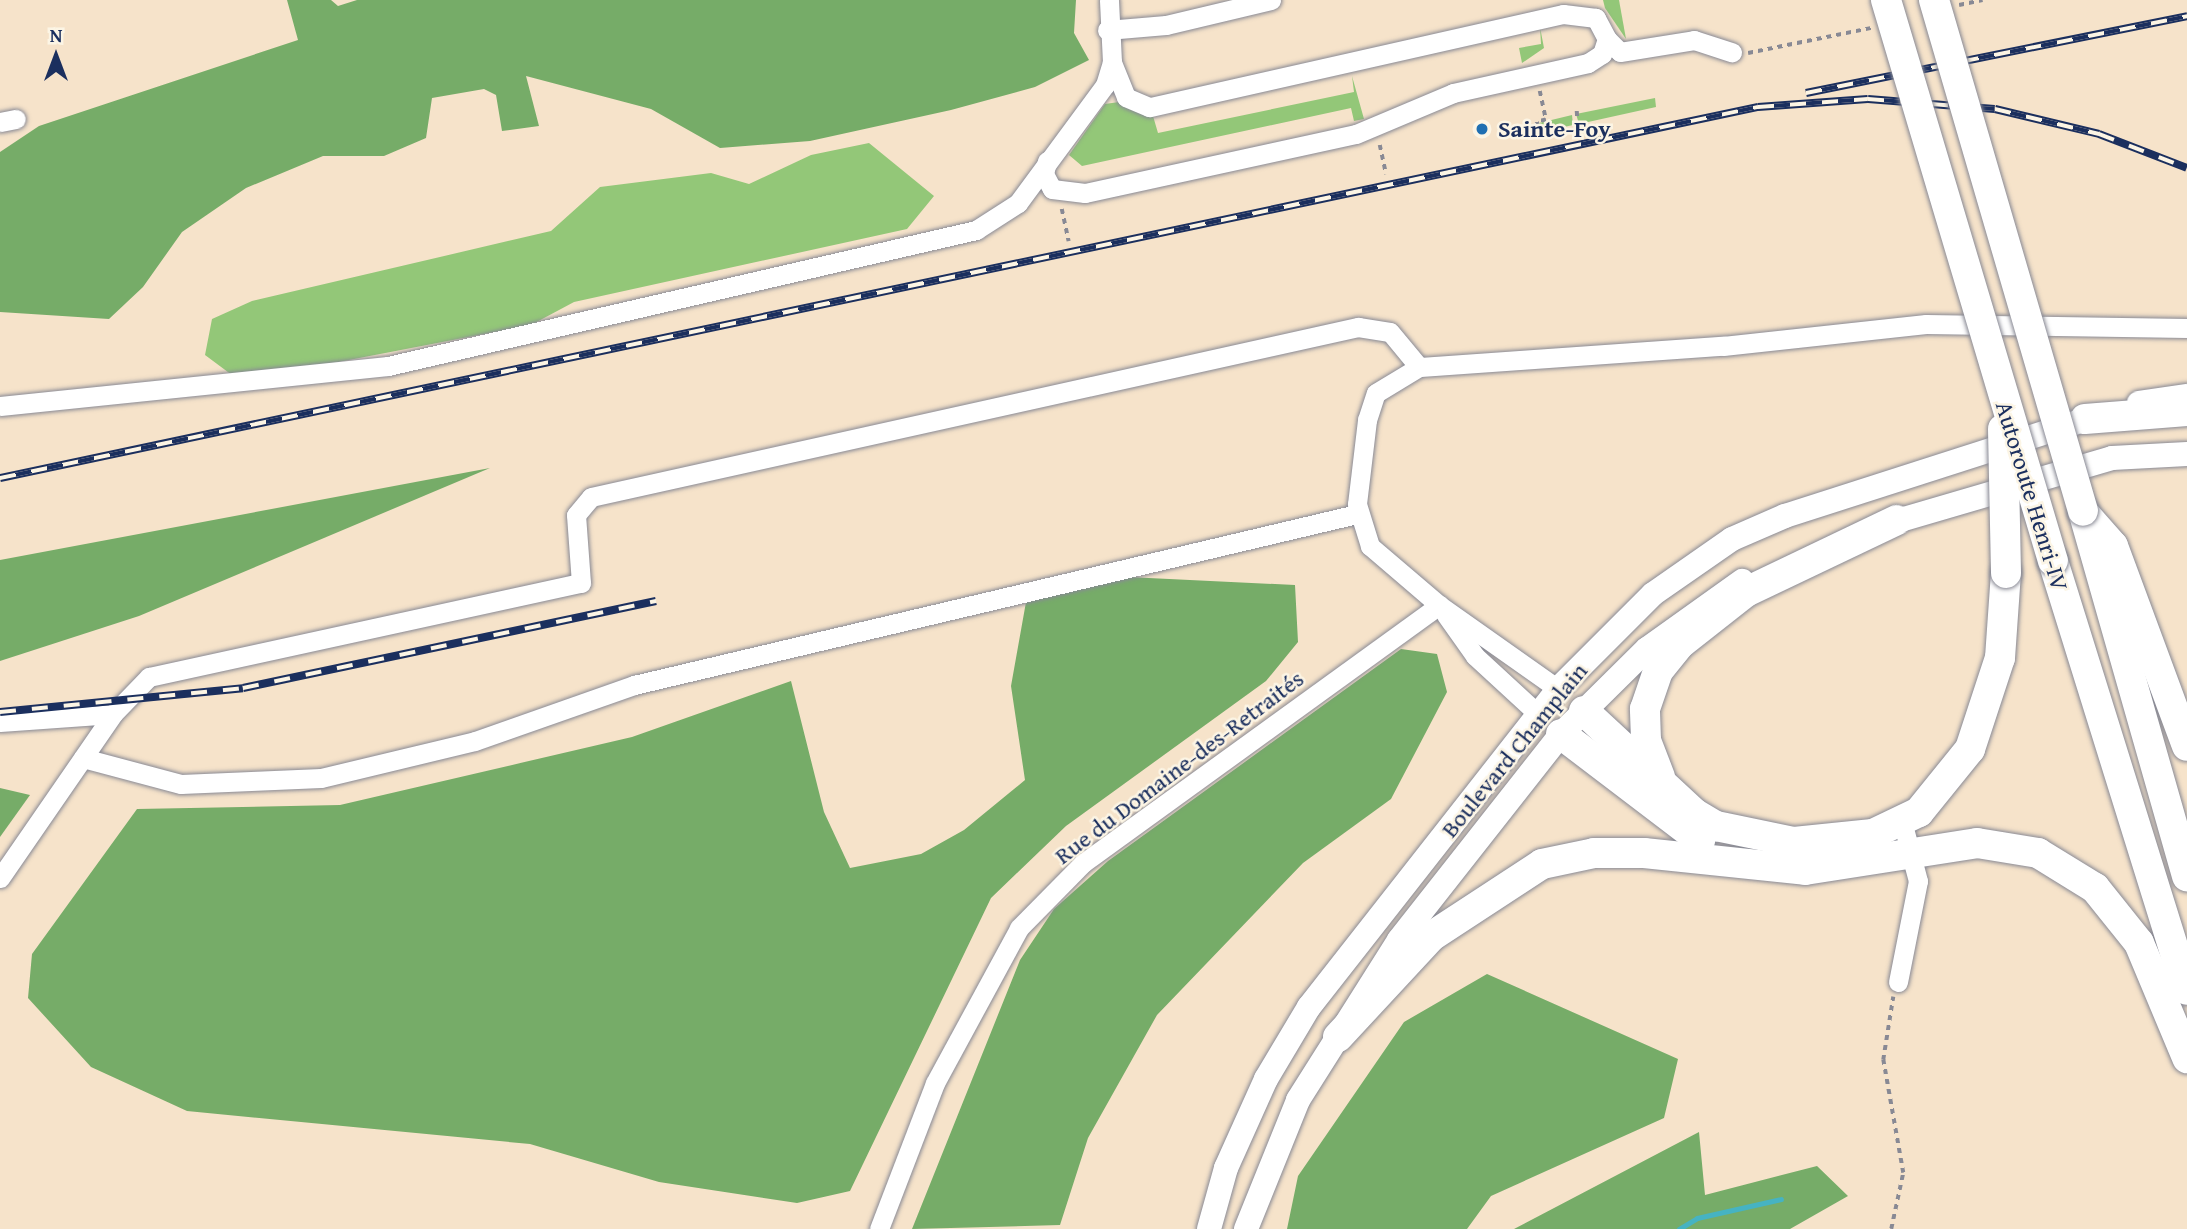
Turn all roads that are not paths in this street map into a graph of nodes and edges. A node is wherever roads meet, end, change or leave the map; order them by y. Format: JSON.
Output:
{"nodes":[{"id":1,"x":1109,"y":0,"type":"edge"},
{"id":2,"x":1271,"y":0,"type":"edge"},
{"id":3,"x":1940,"y":4,"type":"edge"},
{"id":4,"x":1885,"y":12,"type":"edge"},
{"id":5,"x":1107,"y":30,"type":"junction"},
{"id":6,"x":1607,"y":39,"type":"junction"},
{"id":7,"x":1732,"y":52,"type":"road end"},
{"id":8,"x":1112,"y":62,"type":"junction"},
{"id":9,"x":1047,"y":161,"type":"junction"},
{"id":10,"x":2187,"y":328,"type":"edge"},
{"id":11,"x":1419,"y":367,"type":"junction"},
{"id":12,"x":2187,"y":396,"type":"edge"},
{"id":13,"x":2003,"y":401,"type":"junction"},
{"id":14,"x":0,"y":406,"type":"edge"},
{"id":15,"x":2187,"y":411,"type":"edge"},
{"id":16,"x":2085,"y":419,"type":"junction"},
{"id":17,"x":2187,"y":454,"type":"edge"},
{"id":18,"x":1357,"y":514,"type":"junction"},
{"id":19,"x":1897,"y":520,"type":"junction"},
{"id":20,"x":2101,"y":548,"type":"junction"},
{"id":21,"x":1439,"y":605,"type":"junction"},
{"id":22,"x":1558,"y":689,"type":"junction"},
{"id":23,"x":1584,"y":710,"type":"junction"},
{"id":24,"x":113,"y":714,"type":"junction"},
{"id":25,"x":1538,"y":714,"type":"junction"},
{"id":26,"x":0,"y":722,"type":"edge"},
{"id":27,"x":1561,"y":734,"type":"junction"},
{"id":28,"x":2187,"y":746,"type":"edge"},
{"id":29,"x":83,"y":758,"type":"junction"},
{"id":30,"x":1667,"y":790,"type":"junction"},
{"id":31,"x":1902,"y":821,"type":"junction"},
{"id":32,"x":1913,"y":852,"type":"junction"},
{"id":33,"x":1778,"y":868,"type":"junction"},
{"id":34,"x":2187,"y":877,"type":"edge"},
{"id":35,"x":0,"y":878,"type":"edge"},
{"id":36,"x":1898,"y":982,"type":"road end"},
{"id":37,"x":2187,"y":990,"type":"edge"},
{"id":38,"x":1338,"y":1037,"type":"junction"},
{"id":39,"x":2187,"y":1058,"type":"edge"},
{"id":40,"x":879,"y":1229,"type":"edge"},
{"id":41,"x":1209,"y":1229,"type":"edge"},
{"id":42,"x":1246,"y":1229,"type":"edge"}],
"edges":[{"from":1,"to":5,"type":"street"},
{"from":2,"to":5,"type":"street"},
{"from":3,"to":20,"type":"highway","name":"Autoroute Henri-IV","bridge":true},
{"from":4,"to":13,"type":"highway","name":"Autoroute Henri-IV","bridge":true},
{"from":5,"to":8,"type":"street"},
{"from":6,"to":7,"type":"street"},
{"from":6,"to":8,"type":"street"},
{"from":6,"to":9,"type":"street"},
{"from":8,"to":9,"type":"street"},
{"from":9,"to":14,"type":"street"},
{"from":10,"to":11,"type":"street"},
{"from":11,"to":18,"type":"street"},
{"from":11,"to":24,"type":"street"},
{"from":12,"to":16,"type":"main road","name":"Boulevard Champlain"},
{"from":13,"to":31,"type":"highway","bridge":true},
{"from":13,"to":37,"type":"highway","name":"Autoroute Henri-IV","bridge":true},
{"from":15,"to":16,"type":"highway"},
{"from":16,"to":22,"type":"main road","name":"Boulevard Champlain"},
{"from":17,"to":19,"type":"main road","name":"Boulevard Champlain"},
{"from":18,"to":21,"type":"street"},
{"from":18,"to":29,"type":"street"},
{"from":19,"to":23,"type":"main road","name":"Boulevard Champlain"},
{"from":19,"to":30,"type":"highway"},
{"from":20,"to":28,"type":"highway"},
{"from":20,"to":34,"type":"highway","name":"Autoroute Henri-IV"},
{"from":21,"to":22,"type":"street"},
{"from":21,"to":25,"type":"street"},
{"from":21,"to":40,"type":"street","name":"Rue du Domaine-des-Retraités"},
{"from":22,"to":23,"type":"main road"},
{"from":22,"to":25,"type":"main road","name":"Boulevard Champlain"},
{"from":23,"to":27,"type":"main road","name":"Boulevard Champlain"},
{"from":23,"to":30,"type":"highway"},
{"from":24,"to":26,"type":"street"},
{"from":24,"to":29,"type":"street"},
{"from":25,"to":27,"type":"main road"},
{"from":25,"to":41,"type":"main road","name":"Boulevard Champlain"},
{"from":27,"to":33,"type":"highway"},
{"from":27,"to":38,"type":"main road","name":"Boulevard Champlain"},
{"from":29,"to":35,"type":"street"},
{"from":30,"to":31,"type":"highway"},
{"from":31,"to":32,"type":"street"},
{"from":32,"to":33,"type":"highway"},
{"from":32,"to":36,"type":"street"},
{"from":32,"to":39,"type":"highway"},
{"from":33,"to":38,"type":"highway"},
{"from":38,"to":42,"type":"main road","name":"Boulevard Champlain"}]}
